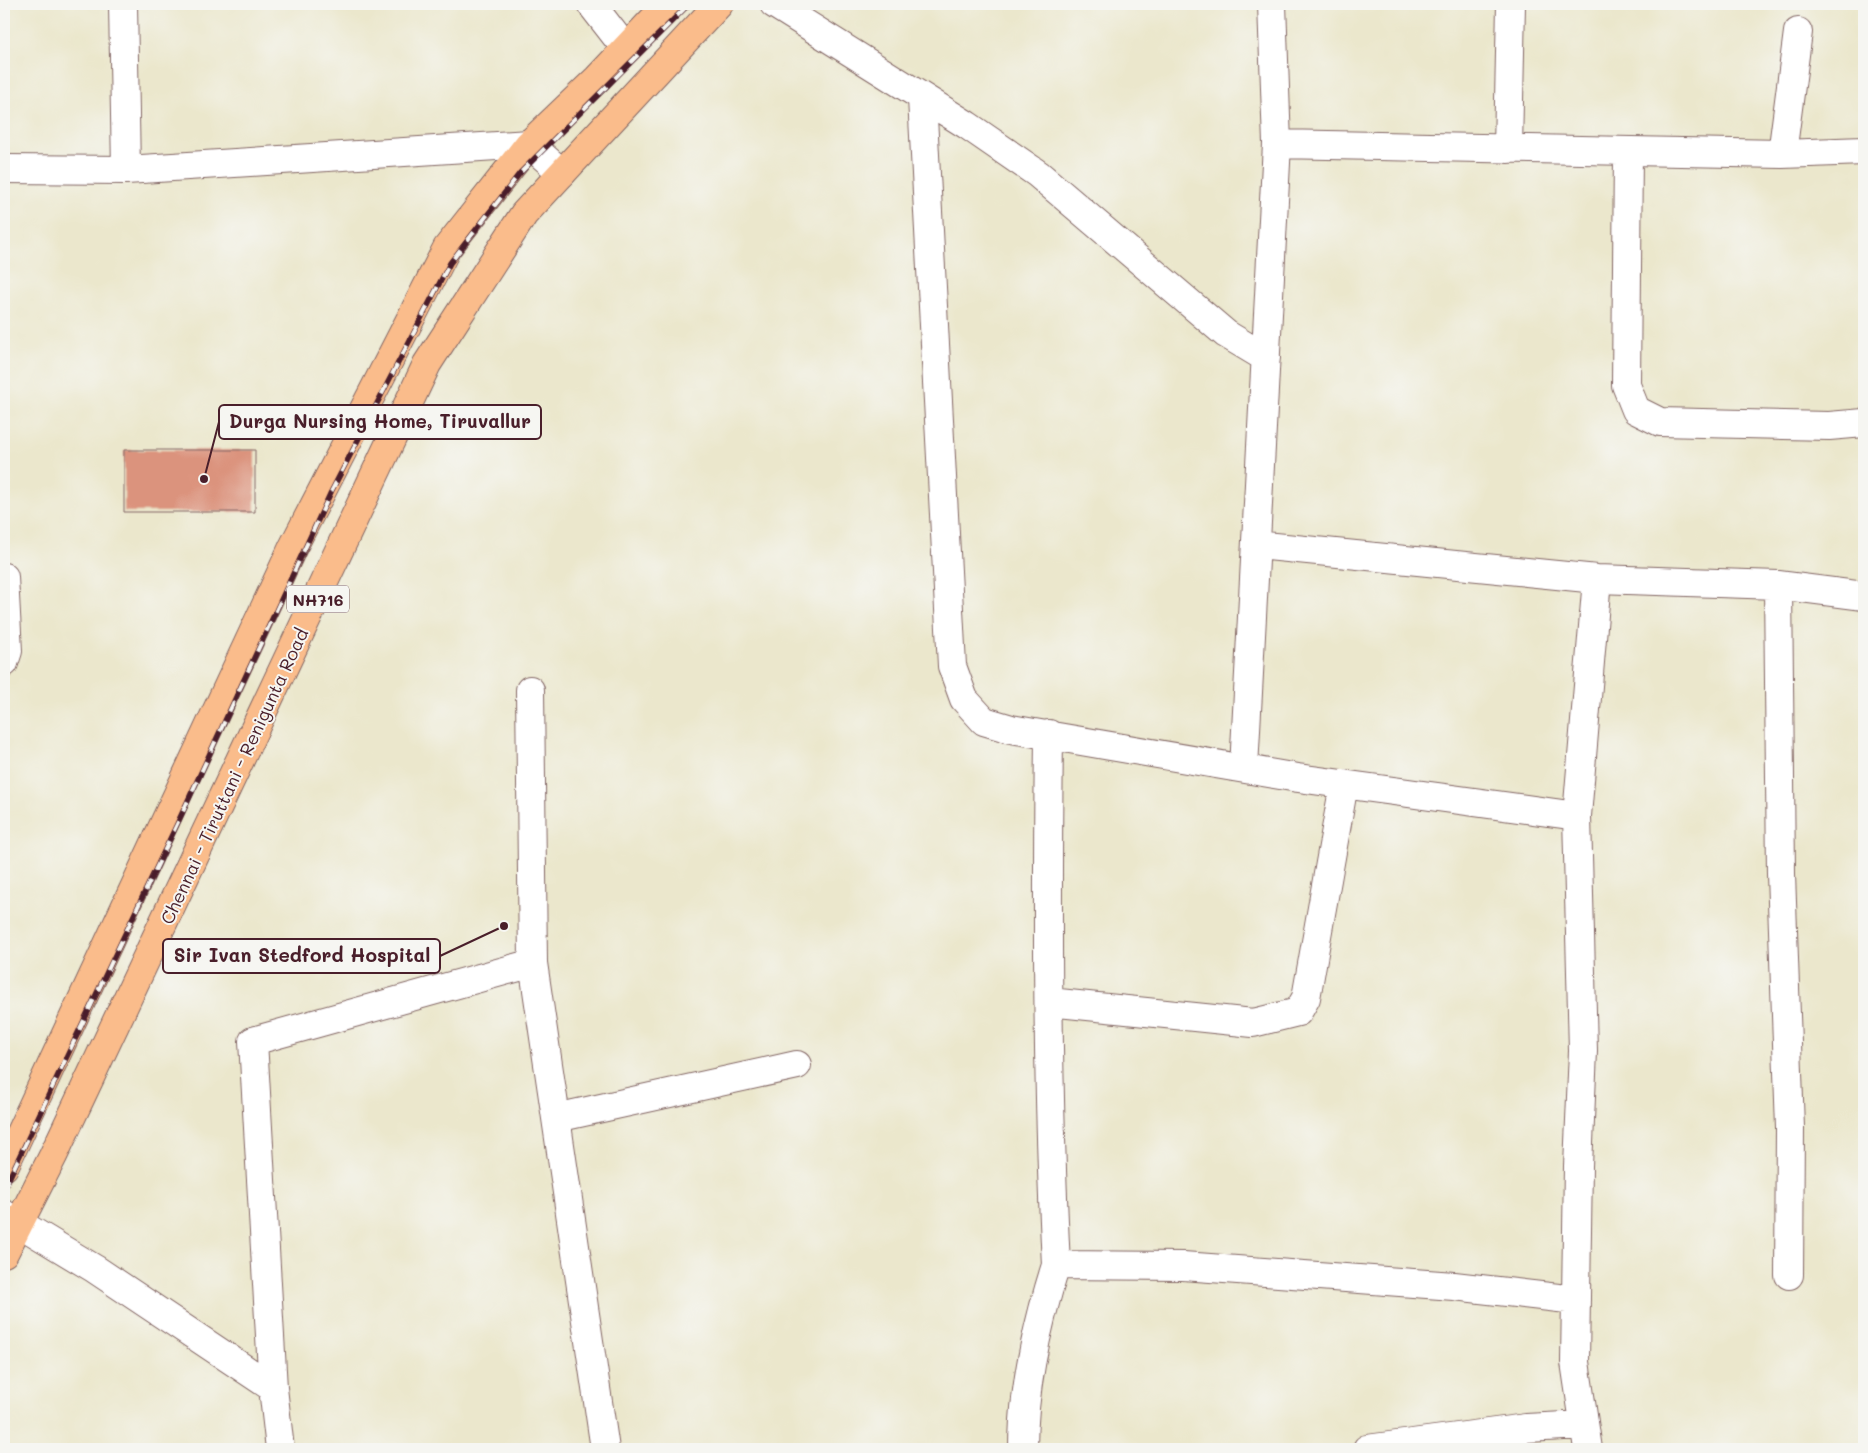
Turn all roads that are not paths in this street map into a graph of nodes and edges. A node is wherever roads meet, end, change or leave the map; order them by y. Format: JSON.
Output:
{"nodes":[{"id":1,"x":123,"y":4,"type":"edge"},
{"id":2,"x":592,"y":4,"type":"edge"},
{"id":3,"x":668,"y":4,"type":"edge"},
{"id":4,"x":719,"y":4,"type":"edge"},
{"id":5,"x":774,"y":4,"type":"edge"},
{"id":6,"x":1272,"y":4,"type":"edge"},
{"id":7,"x":1512,"y":4,"type":"edge"},
{"id":8,"x":1798,"y":32,"type":"dead end"},
{"id":9,"x":626,"y":49,"type":"junction"},
{"id":10,"x":922,"y":98,"type":"junction"},
{"id":11,"x":529,"y":144,"type":"junction"},
{"id":12,"x":1277,"y":144,"type":"junction"},
{"id":13,"x":1508,"y":149,"type":"junction"},
{"id":14,"x":1628,"y":151,"type":"junction"},
{"id":15,"x":1864,"y":151,"type":"edge"},
{"id":16,"x":1782,"y":154,"type":"junction"},
{"id":17,"x":4,"y":169,"type":"edge"},
{"id":18,"x":126,"y":170,"type":"junction"},
{"id":19,"x":562,"y":173,"type":"junction"},
{"id":20,"x":1266,"y":358,"type":"junction"},
{"id":21,"x":1864,"y":423,"type":"edge"},
{"id":22,"x":1256,"y":545,"type":"junction"},
{"id":23,"x":4,"y":577,"type":"edge"},
{"id":24,"x":1597,"y":579,"type":"junction"},
{"id":25,"x":1778,"y":585,"type":"junction"},
{"id":26,"x":1864,"y":596,"type":"edge"},
{"id":27,"x":4,"y":663,"type":"edge"},
{"id":28,"x":530,"y":690,"type":"dead end"},
{"id":29,"x":1049,"y":734,"type":"junction"},
{"id":30,"x":1244,"y":768,"type":"junction"},
{"id":31,"x":1344,"y":784,"type":"junction"},
{"id":32,"x":1578,"y":816,"type":"junction"},
{"id":33,"x":534,"y":963,"type":"junction"},
{"id":34,"x":1048,"y":1002,"type":"junction"},
{"id":35,"x":797,"y":1065,"type":"dead end"},
{"id":36,"x":556,"y":1118,"type":"junction"},
{"id":37,"x":8,"y":1152,"type":"edge"},
{"id":38,"x":12,"y":1218,"type":"edge"},
{"id":39,"x":4,"y":1253,"type":"edge"},
{"id":40,"x":1056,"y":1265,"type":"junction"},
{"id":41,"x":1789,"y":1275,"type":"dead end"},
{"id":42,"x":1576,"y":1300,"type":"junction"},
{"id":43,"x":273,"y":1388,"type":"junction"},
{"id":44,"x":1586,"y":1437,"type":"edge"},
{"id":45,"x":280,"y":1449,"type":"edge"},
{"id":46,"x":605,"y":1449,"type":"edge"},
{"id":47,"x":1023,"y":1449,"type":"edge"},
{"id":48,"x":1373,"y":1449,"type":"edge"}],
"edges":[{"from":1,"to":18,"type":"street"},
{"from":2,"to":9,"type":"street"},
{"from":3,"to":9,"type":"highway","number":"NH716"},
{"from":4,"to":19,"type":"highway","name":"Chennai - Tiruttani - Renigunta Road","number":"NH716"},
{"from":5,"to":10,"type":"street"},
{"from":6,"to":12,"type":"street"},
{"from":7,"to":13,"type":"street"},
{"from":8,"to":16,"type":"street"},
{"from":9,"to":11,"type":"highway","number":"NH716"},
{"from":10,"to":20,"type":"street"},
{"from":10,"to":29,"type":"street"},
{"from":11,"to":18,"type":"street"},
{"from":11,"to":19,"type":"street"},
{"from":11,"to":37,"type":"highway","number":"NH716"},
{"from":12,"to":13,"type":"street"},
{"from":12,"to":20,"type":"street"},
{"from":13,"to":14,"type":"street"},
{"from":14,"to":16,"type":"street"},
{"from":14,"to":21,"type":"street"},
{"from":15,"to":16,"type":"street"},
{"from":17,"to":18,"type":"street"},
{"from":19,"to":38,"type":"highway","name":"Chennai - Tiruttani - Renigunta Road","number":"NH716"},
{"from":20,"to":22,"type":"street"},
{"from":22,"to":24,"type":"street"},
{"from":22,"to":30,"type":"street"},
{"from":23,"to":27,"type":"street"},
{"from":24,"to":25,"type":"street"},
{"from":24,"to":32,"type":"street"},
{"from":25,"to":26,"type":"street"},
{"from":25,"to":41,"type":"street"},
{"from":28,"to":33,"type":"street"},
{"from":29,"to":30,"type":"street"},
{"from":29,"to":34,"type":"street"},
{"from":30,"to":31,"type":"street"},
{"from":31,"to":32,"type":"street"},
{"from":31,"to":34,"type":"street"},
{"from":32,"to":42,"type":"street"},
{"from":33,"to":36,"type":"street"},
{"from":33,"to":43,"type":"street"},
{"from":34,"to":40,"type":"street"},
{"from":35,"to":36,"type":"street"},
{"from":36,"to":46,"type":"street"},
{"from":38,"to":39,"type":"highway","name":"Chennai - Tiruttani - Renigunta Road","number":"NH716"},
{"from":38,"to":43,"type":"street"},
{"from":40,"to":42,"type":"street"},
{"from":40,"to":47,"type":"street"},
{"from":42,"to":44,"type":"street"},
{"from":43,"to":45,"type":"street"},
{"from":44,"to":48,"type":"street"}]}
